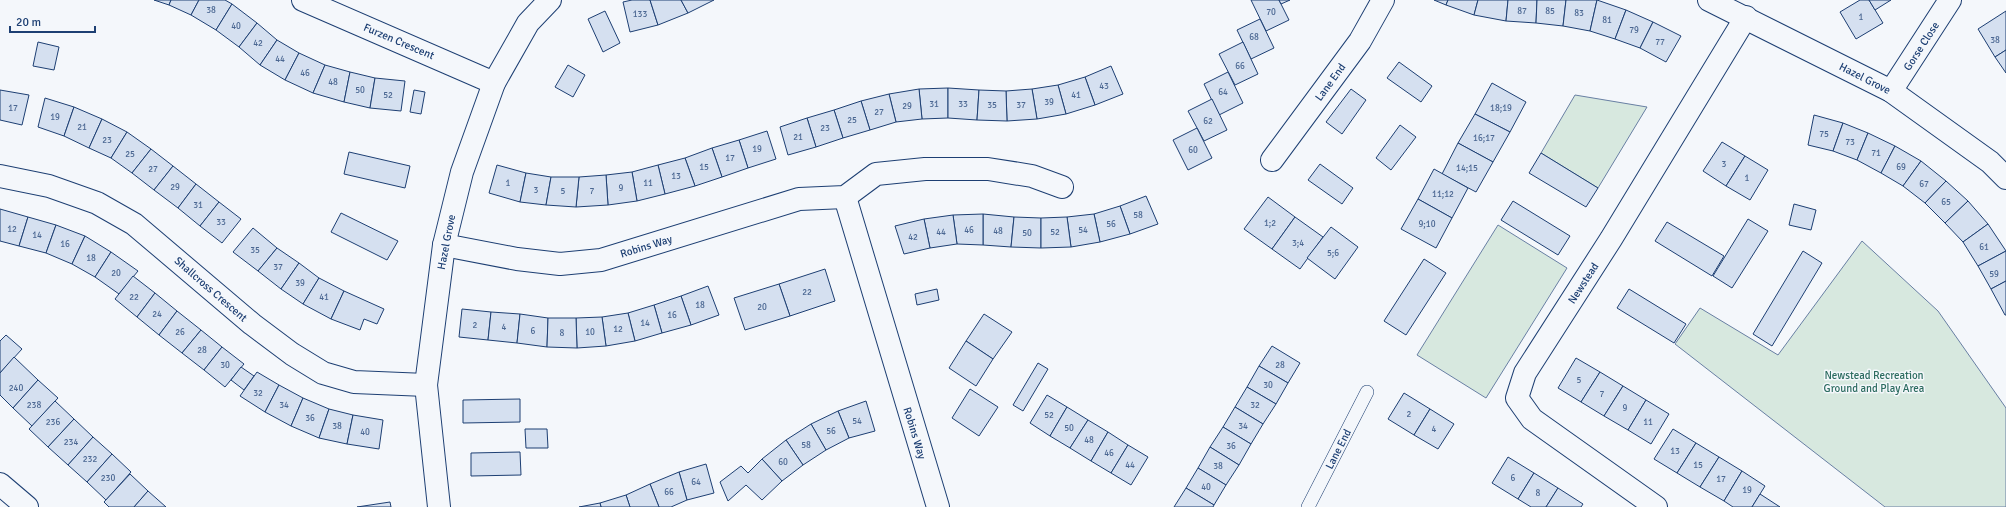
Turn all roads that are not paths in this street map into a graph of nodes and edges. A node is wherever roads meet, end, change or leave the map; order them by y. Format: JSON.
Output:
{"nodes":[{"id":1,"x":303,"y":0,"type":"edge"},
{"id":2,"x":550,"y":0,"type":"edge"},
{"id":3,"x":1383,"y":0,"type":"edge"},
{"id":4,"x":1709,"y":0,"type":"edge"},
{"id":5,"x":1950,"y":0,"type":"edge"},
{"id":6,"x":1746,"y":17,"type":"junction"},
{"id":7,"x":494,"y":83,"type":"junction"},
{"id":8,"x":1891,"y":91,"type":"junction"},
{"id":9,"x":1272,"y":160,"type":"dead end"},
{"id":10,"x":0,"y":176,"type":"edge"},
{"id":11,"x":2006,"y":178,"type":"edge"},
{"id":12,"x":1062,"y":187,"type":"dead end"},
{"id":13,"x":845,"y":198,"type":"junction"},
{"id":14,"x":444,"y":245,"type":"junction"},
{"id":15,"x":426,"y":385,"type":"junction"},
{"id":16,"x":1367,"y":392,"type":"dead end"},
{"id":17,"x":0,"y":484,"type":"edge"},
{"id":18,"x":27,"y":507,"type":"edge"},
{"id":19,"x":439,"y":507,"type":"edge"},
{"id":20,"x":938,"y":507,"type":"edge"},
{"id":21,"x":1308,"y":507,"type":"edge"},
{"id":22,"x":1656,"y":507,"type":"edge"}],
"edges":[{"from":1,"to":7,"type":"street","name":"Furzen Crescent"},
{"from":2,"to":7,"type":"street","name":"Hazel Grove"},
{"from":3,"to":9,"type":"street","name":"Lane End"},
{"from":4,"to":6,"type":"street","name":"Hazel Grove"},
{"from":5,"to":8,"type":"street","name":"Gorse Close"},
{"from":6,"to":8,"type":"street","name":"Hazel Grove"},
{"from":6,"to":22,"type":"street","name":"Newstead"},
{"from":7,"to":14,"type":"street","name":"Hazel Grove"},
{"from":8,"to":11,"type":"street","name":"Hazel Grove"},
{"from":10,"to":15,"type":"street","name":"Shallcross Crescent"},
{"from":12,"to":13,"type":"street"},
{"from":13,"to":14,"type":"street","name":"Robins Way"},
{"from":13,"to":20,"type":"street","name":"Robins Way"},
{"from":14,"to":15,"type":"street","name":"Hazel Grove"},
{"from":15,"to":19,"type":"street","name":"Hazel Grove"},
{"from":16,"to":21,"type":"lane","name":"Lane End"},
{"from":17,"to":18,"type":"street"}]}
